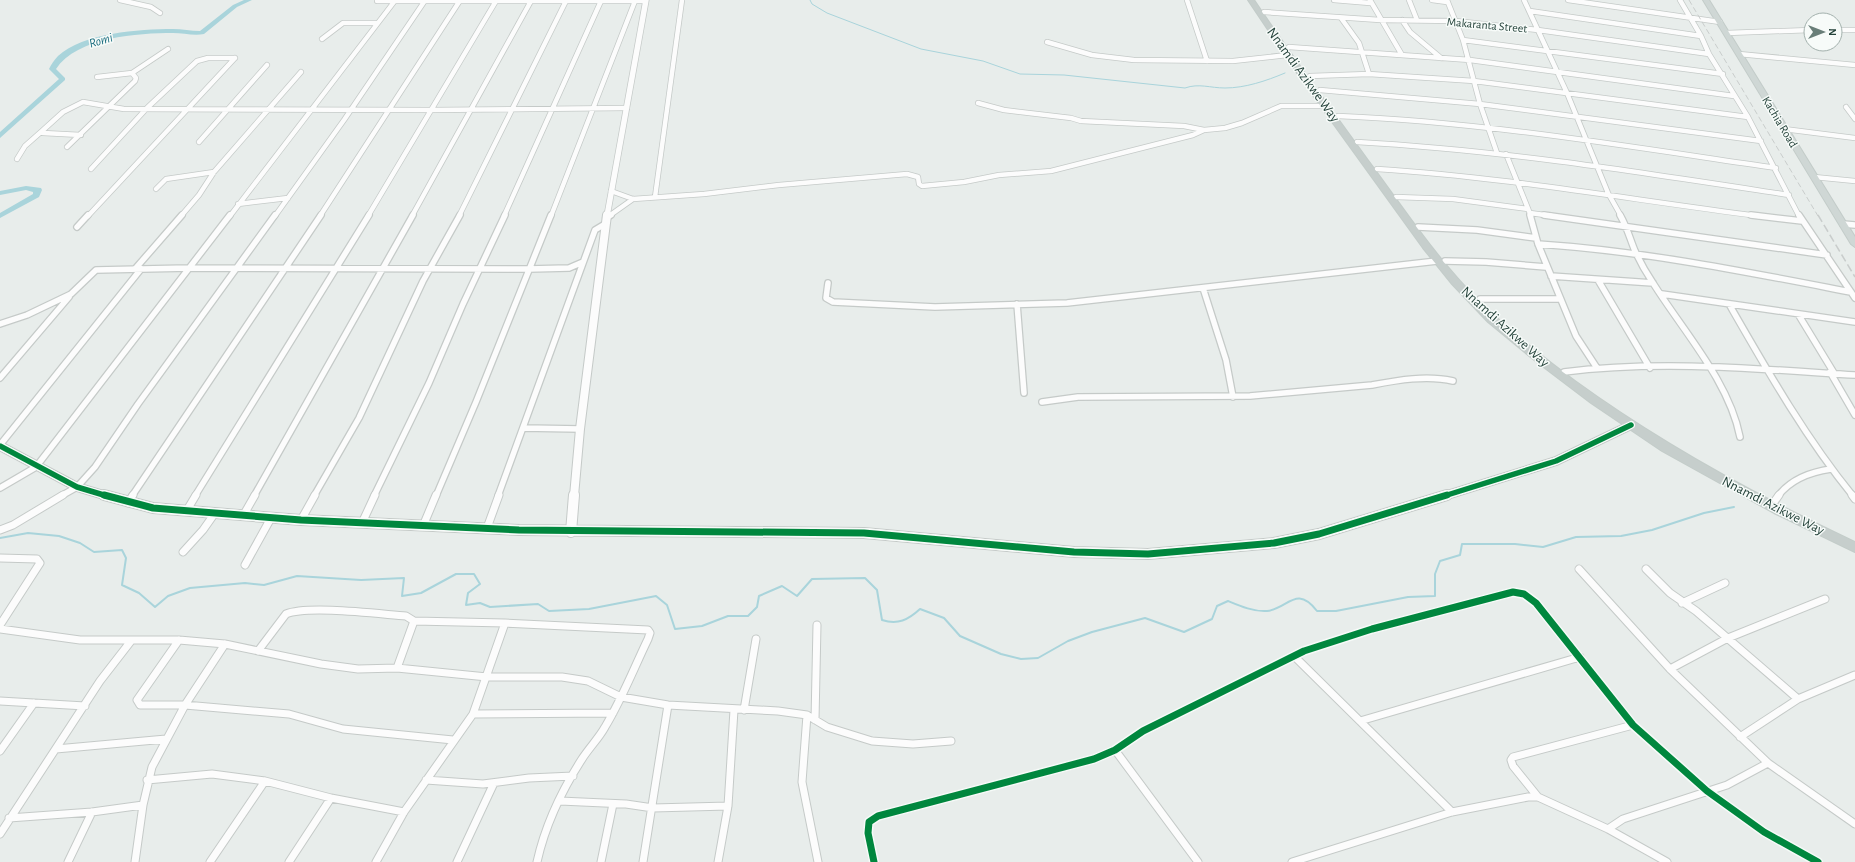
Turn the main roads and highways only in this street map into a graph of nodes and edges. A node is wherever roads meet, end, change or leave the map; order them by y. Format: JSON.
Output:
{"nodes":[{"id":1,"x":1251,"y":0,"type":"edge"},
{"id":2,"x":1256,"y":0,"type":"edge"},
{"id":3,"x":1706,"y":0,"type":"edge"},
{"id":4,"x":1288,"y":51,"type":"junction"},
{"id":5,"x":1855,"y":244,"type":"edge"},
{"id":6,"x":1441,"y":261,"type":"junction"},
{"id":7,"x":1855,"y":541,"type":"edge"},
{"id":8,"x":1855,"y":548,"type":"edge"}],
"edges":[{"from":1,"to":4,"type":"highway","name":"Nnamdi Azikwe Way"},
{"from":2,"to":4,"type":"highway","name":"Nnamdi Azikwe Way"},
{"from":3,"to":5,"type":"main road","name":"Kachia Road"},
{"from":4,"to":6,"type":"highway","name":"Nnamdi Azikwe Way"},
{"from":4,"to":6,"type":"highway","name":"Nnamdi Azikwe Way"},
{"from":6,"to":7,"type":"highway","name":"Nnamdi Azikwe Way"},
{"from":6,"to":8,"type":"highway","name":"Nnamdi Azikwe Way"}]}
